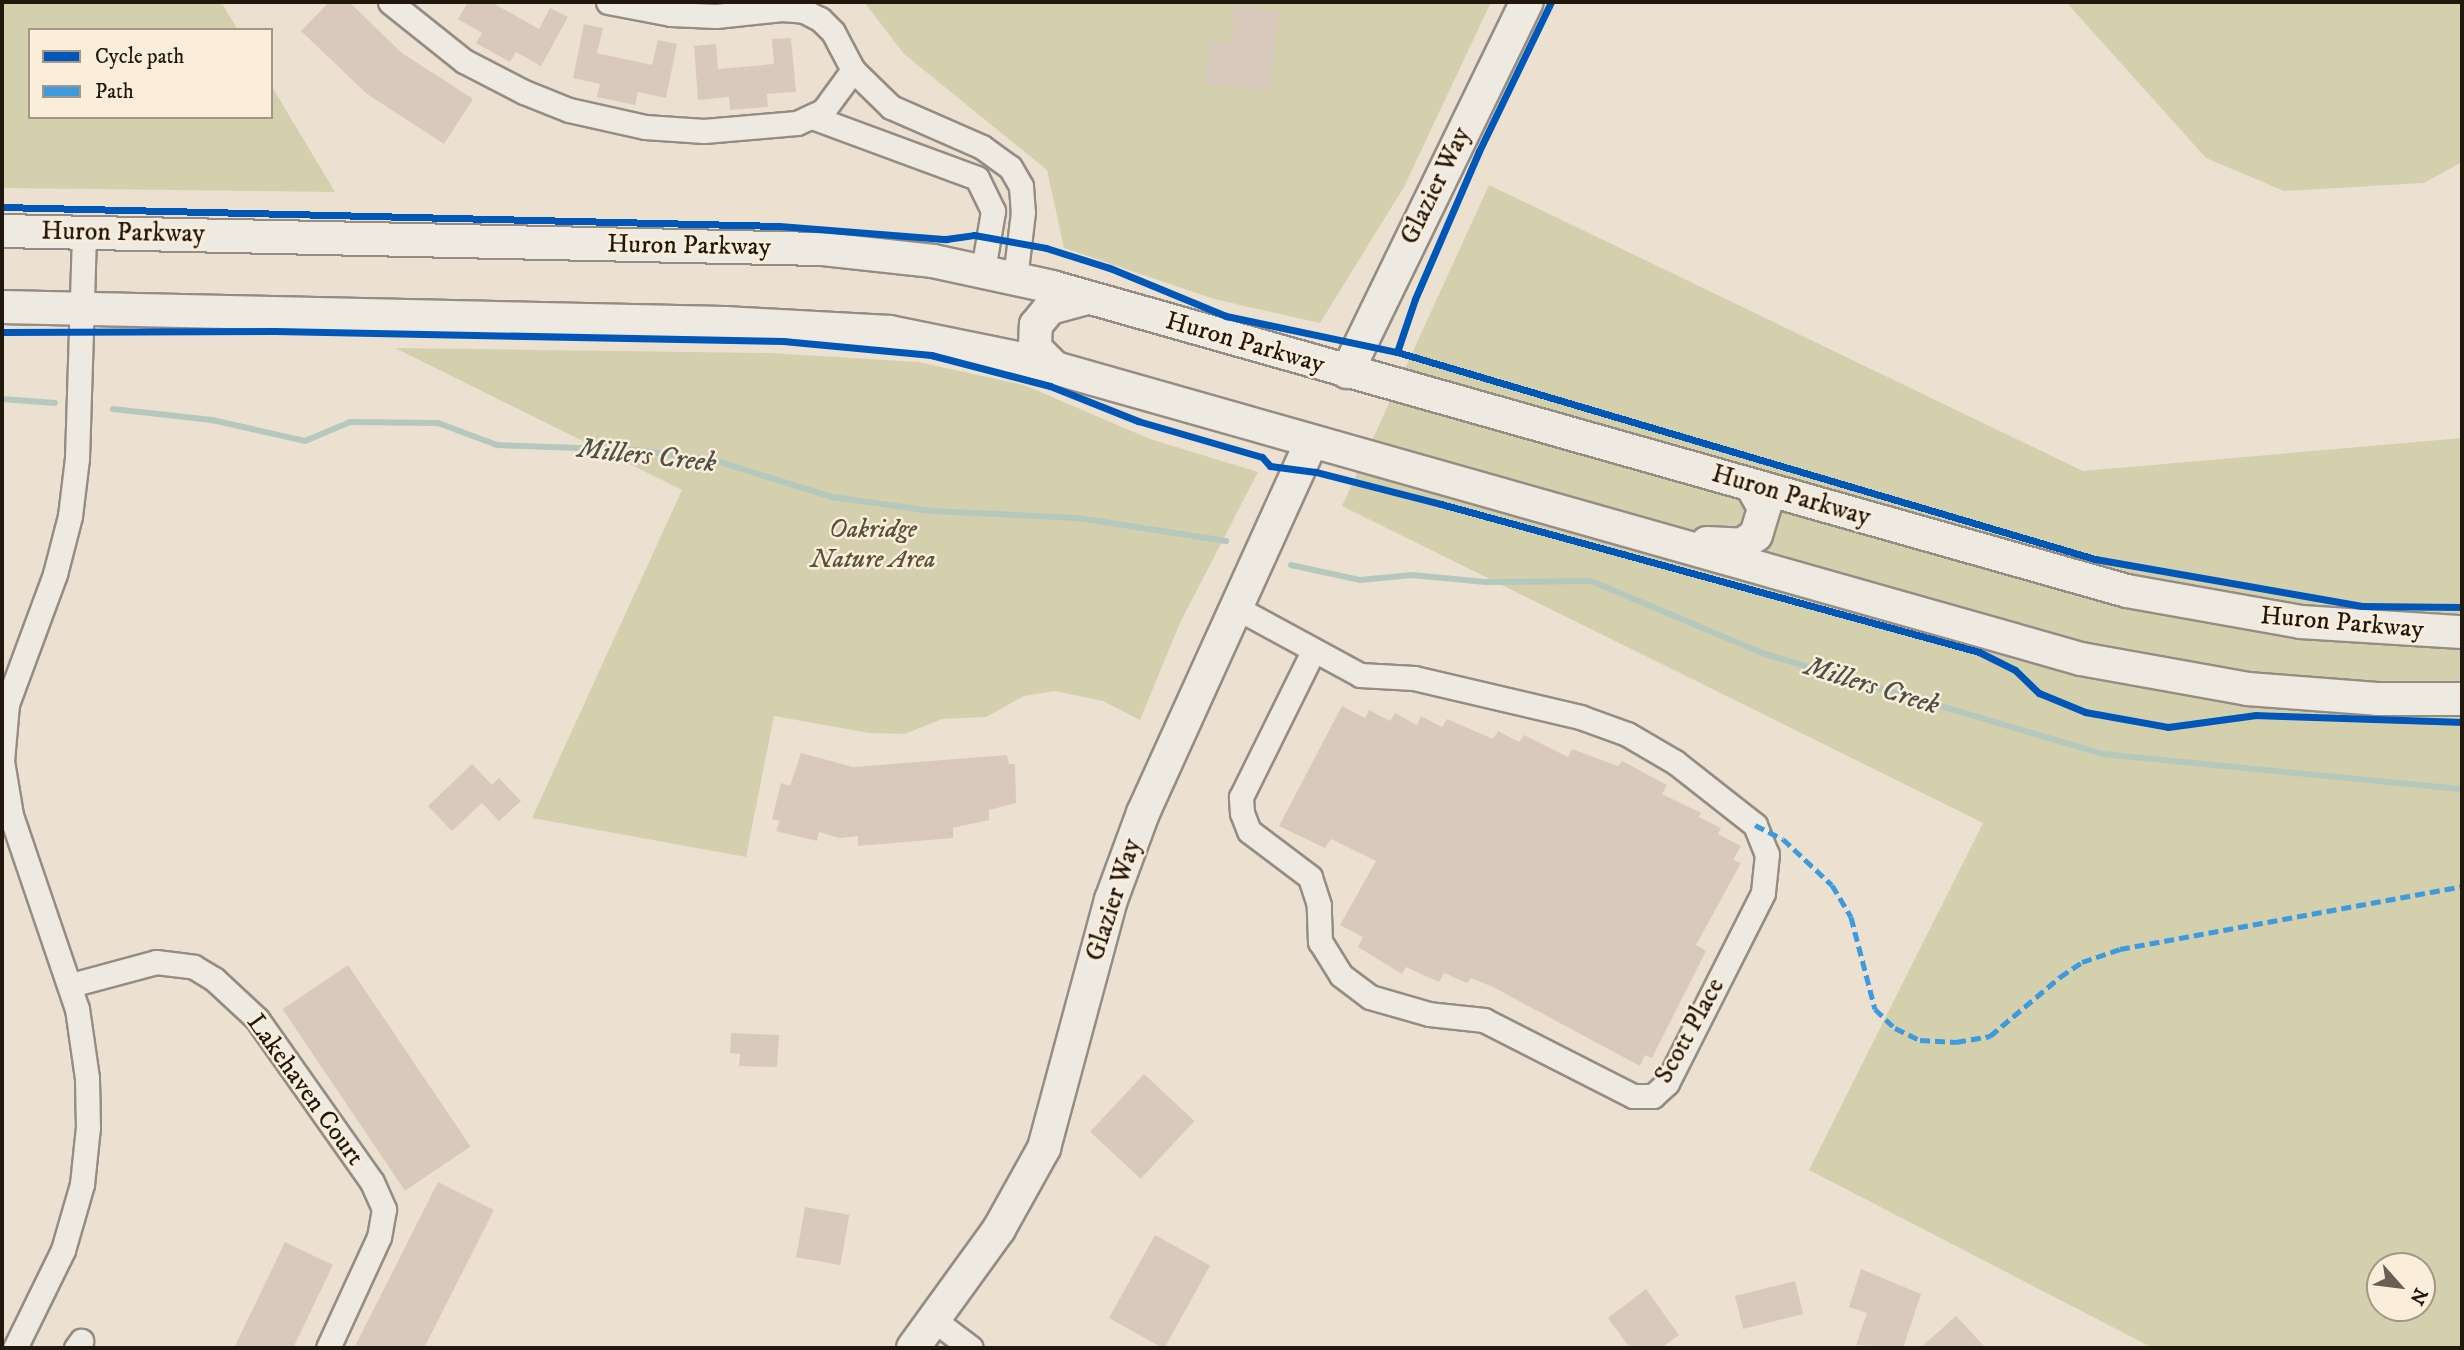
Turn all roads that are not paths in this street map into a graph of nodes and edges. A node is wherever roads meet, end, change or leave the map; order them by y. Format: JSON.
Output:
{"nodes":[{"id":1,"x":390,"y":2,"type":"edge"},
{"id":2,"x":608,"y":2,"type":"edge"},
{"id":3,"x":1527,"y":2,"type":"edge"},
{"id":4,"x":853,"y":70,"type":"junction"},
{"id":5,"x":812,"y":117,"type":"junction"},
{"id":6,"x":2,"y":231,"type":"edge"},
{"id":7,"x":84,"y":232,"type":"junction"},
{"id":8,"x":983,"y":270,"type":"junction"},
{"id":9,"x":1016,"y":278,"type":"junction"},
{"id":10,"x":1088,"y":298,"type":"junction"},
{"id":11,"x":2,"y":307,"type":"edge"},
{"id":12,"x":82,"y":309,"type":"junction"},
{"id":13,"x":1056,"y":369,"type":"junction"},
{"id":14,"x":1347,"y":372,"type":"junction"},
{"id":15,"x":1311,"y":442,"type":"junction"},
{"id":16,"x":1752,"y":485,"type":"junction"},
{"id":17,"x":1646,"y":537,"type":"junction"},
{"id":18,"x":1235,"y":607,"type":"junction"},
{"id":19,"x":2462,"y":632,"type":"edge"},
{"id":20,"x":1313,"y":651,"type":"junction"},
{"id":21,"x":2462,"y":699,"type":"edge"},
{"id":22,"x":71,"y":985,"type":"junction"},
{"id":23,"x":934,"y":1320,"type":"junction"},
{"id":24,"x":12,"y":1340,"type":"edge"},
{"id":25,"x":328,"y":1348,"type":"edge"},
{"id":26,"x":912,"y":1348,"type":"edge"},
{"id":27,"x":971,"y":1348,"type":"edge"}],
"edges":[{"from":1,"to":5,"type":"street"},
{"from":2,"to":4,"type":"street"},
{"from":3,"to":14,"type":"main road","name":"Glazier Way"},
{"from":4,"to":5,"type":"street"},
{"from":4,"to":9,"type":"street"},
{"from":5,"to":8,"type":"street"},
{"from":6,"to":7,"type":"main road","name":"Huron Parkway"},
{"from":7,"to":8,"type":"main road","name":"Huron Parkway"},
{"from":7,"to":12,"type":"street"},
{"from":8,"to":9,"type":"main road","name":"Huron Parkway"},
{"from":9,"to":10,"type":"main road","name":"Huron Parkway"},
{"from":10,"to":13,"type":"main road"},
{"from":10,"to":14,"type":"main road","name":"Huron Parkway"},
{"from":11,"to":12,"type":"main road"},
{"from":12,"to":13,"type":"main road"},
{"from":12,"to":22,"type":"street"},
{"from":13,"to":15,"type":"main road"},
{"from":14,"to":16,"type":"main road","name":"Huron Parkway"},
{"from":15,"to":17,"type":"main road"},
{"from":15,"to":18,"type":"main road","name":"Glazier Way"},
{"from":16,"to":17,"type":"main road"},
{"from":16,"to":19,"type":"main road","name":"Huron Parkway"},
{"from":17,"to":21,"type":"main road"},
{"from":18,"to":20,"type":"street","name":"Scott Place"},
{"from":18,"to":23,"type":"main road","name":"Glazier Way"},
{"from":20,"to":20,"type":"street","name":"Scott Place"},
{"from":22,"to":24,"type":"street"},
{"from":22,"to":25,"type":"street","name":"Lakehaven Court"},
{"from":23,"to":26,"type":"main road","name":"Glazier Way"},
{"from":23,"to":27,"type":"street"}]}
